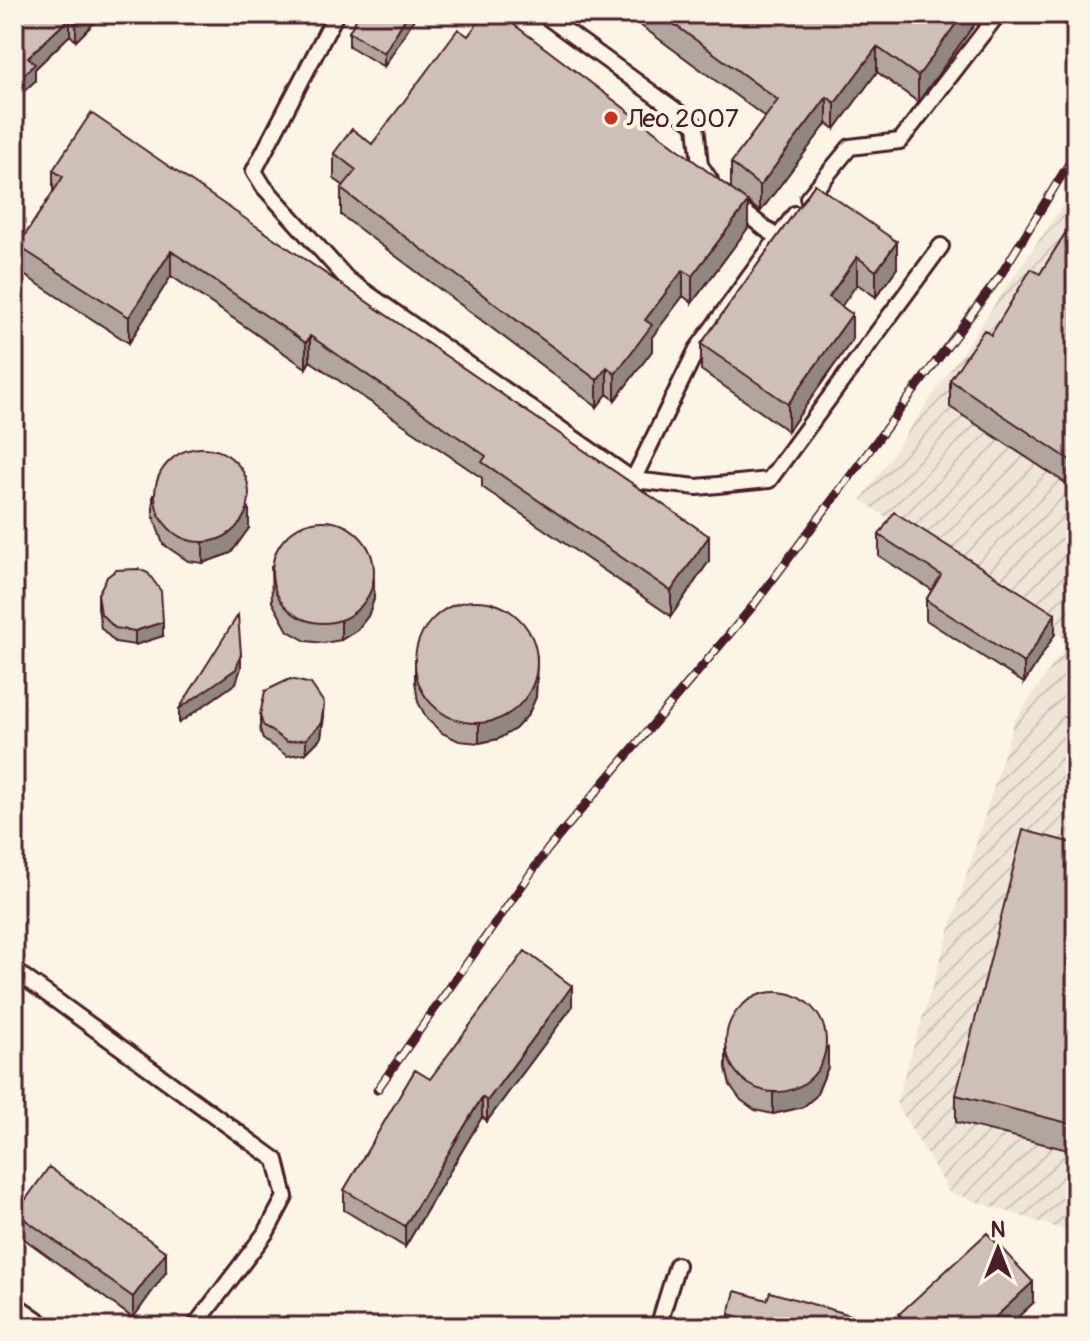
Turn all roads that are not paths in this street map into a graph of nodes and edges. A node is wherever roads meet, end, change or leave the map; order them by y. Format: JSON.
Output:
{"nodes":[{"id":1,"x":336,"y":14,"type":"edge"},
{"id":2,"x":543,"y":14,"type":"edge"},
{"id":3,"x":998,"y":14,"type":"edge"},
{"id":4,"x":776,"y":237,"type":"junction"},
{"id":5,"x":941,"y":246,"type":"dead end"},
{"id":6,"x":633,"y":480,"type":"junction"},
{"id":7,"x":14,"y":970,"type":"edge"},
{"id":8,"x":677,"y":1265,"type":"dead end"},
{"id":9,"x":14,"y":1311,"type":"edge"},
{"id":10,"x":37,"y":1327,"type":"edge"},
{"id":11,"x":194,"y":1327,"type":"edge"},
{"id":12,"x":658,"y":1327,"type":"edge"}],
"edges":[{"from":1,"to":6,"type":"lane"},
{"from":2,"to":4,"type":"lane"},
{"from":3,"to":4,"type":"lane"},
{"from":4,"to":6,"type":"lane"},
{"from":5,"to":6,"type":"lane"},
{"from":7,"to":11,"type":"lane"},
{"from":8,"to":12,"type":"lane"},
{"from":9,"to":10,"type":"street"}]}
